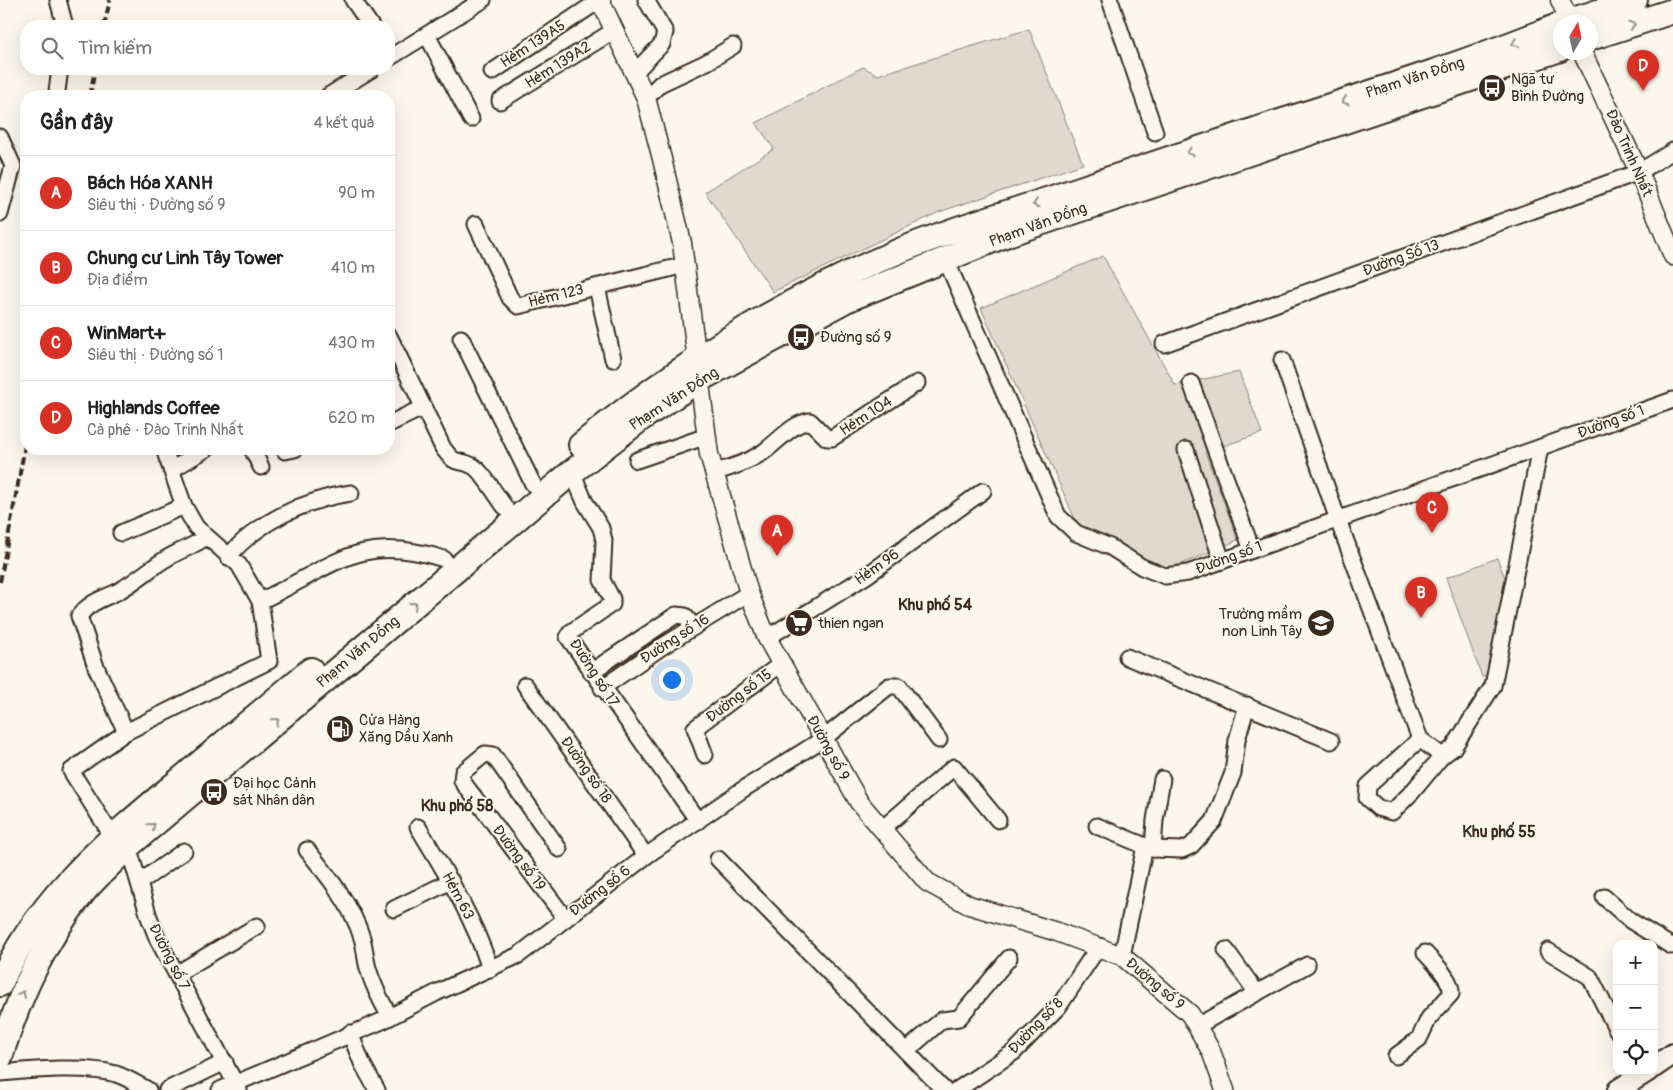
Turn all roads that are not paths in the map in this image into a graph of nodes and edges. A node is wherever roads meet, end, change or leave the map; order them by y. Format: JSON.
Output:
{"nodes":[{"id":1,"x":58,"y":0,"type":"edge"},
{"id":2,"x":353,"y":0,"type":"edge"},
{"id":3,"x":483,"y":0,"type":"edge"},
{"id":4,"x":600,"y":0,"type":"edge"},
{"id":5,"x":646,"y":0,"type":"edge"},
{"id":6,"x":1110,"y":0,"type":"edge"},
{"id":7,"x":1560,"y":0,"type":"edge"},
{"id":8,"x":1635,"y":0,"type":"edge"},
{"id":9,"x":1673,"y":11,"type":"edge"},
{"id":10,"x":1565,"y":15,"type":"edge"},
{"id":11,"x":1591,"y":15,"type":"edge"},
{"id":12,"x":63,"y":20,"type":"edge"},
{"id":13,"x":367,"y":20,"type":"edge"},
{"id":14,"x":1553,"y":29,"type":"edge"},
{"id":15,"x":615,"y":30,"type":"junction"},
{"id":16,"x":427,"y":35,"type":"junction"},
{"id":17,"x":1598,"y":35,"type":"edge"},
{"id":18,"x":732,"y":46,"type":"dead end"},
{"id":19,"x":1553,"y":51,"type":"edge"},
{"id":20,"x":395,"y":53,"type":"edge"},
{"id":21,"x":1586,"y":60,"type":"edge"},
{"id":22,"x":492,"y":72,"type":"dead end"},
{"id":23,"x":635,"y":72,"type":"junction"},
{"id":24,"x":59,"y":75,"type":"edge"},
{"id":25,"x":362,"y":75,"type":"edge"},
{"id":26,"x":56,"y":90,"type":"dead end"},
{"id":27,"x":338,"y":90,"type":"edge"},
{"id":28,"x":646,"y":98,"type":"junction"},
{"id":29,"x":500,"y":101,"type":"dead end"},
{"id":30,"x":471,"y":119,"type":"dead end"},
{"id":31,"x":1155,"y":132,"type":"dead end"},
{"id":32,"x":0,"y":137,"type":"edge"},
{"id":33,"x":1673,"y":151,"type":"edge"},
{"id":34,"x":1639,"y":172,"type":"junction"},
{"id":35,"x":4,"y":185,"type":"edge"},
{"id":36,"x":0,"y":214,"type":"edge"},
{"id":37,"x":476,"y":224,"type":"dead end"},
{"id":38,"x":1673,"y":256,"type":"edge"},
{"id":39,"x":946,"y":260,"type":"junction"},
{"id":40,"x":685,"y":265,"type":"junction"},
{"id":41,"x":597,"y":287,"type":"junction"},
{"id":42,"x":461,"y":338,"type":"dead end"},
{"id":43,"x":1164,"y":344,"type":"dead end"},
{"id":44,"x":395,"y":348,"type":"edge"},
{"id":45,"x":614,"y":359,"type":"dead end"},
{"id":46,"x":1282,"y":360,"type":"dead end"},
{"id":47,"x":699,"y":369,"type":"junction"},
{"id":48,"x":917,"y":383,"type":"dead end"},
{"id":49,"x":1191,"y":383,"type":"dead end"},
{"id":50,"x":1673,"y":400,"type":"edge"},
{"id":51,"x":424,"y":407,"type":"junction"},
{"id":52,"x":395,"y":421,"type":"edge"},
{"id":53,"x":707,"y":436,"type":"junction"},
{"id":54,"x":1540,"y":448,"type":"junction"},
{"id":55,"x":1186,"y":450,"type":"dead end"},
{"id":56,"x":167,"y":455,"type":"edge"},
{"id":57,"x":196,"y":455,"type":"edge"},
{"id":58,"x":255,"y":455,"type":"edge"},
{"id":59,"x":637,"y":460,"type":"dead end"},
{"id":60,"x":260,"y":467,"type":"dead end"},
{"id":61,"x":173,"y":469,"type":"junction"},
{"id":62,"x":572,"y":472,"type":"junction"},
{"id":63,"x":714,"y":472,"type":"junction"},
{"id":64,"x":534,"y":484,"type":"junction"},
{"id":65,"x":983,"y":490,"type":"dead end"},
{"id":66,"x":351,"y":493,"type":"dead end"},
{"id":67,"x":184,"y":506,"type":"junction"},
{"id":68,"x":506,"y":507,"type":"junction"},
{"id":69,"x":1338,"y":520,"type":"junction"},
{"id":70,"x":121,"y":533,"type":"dead end"},
{"id":71,"x":206,"y":538,"type":"junction"},
{"id":72,"x":1252,"y":550,"type":"junction"},
{"id":73,"x":228,"y":557,"type":"junction"},
{"id":74,"x":444,"y":559,"type":"junction"},
{"id":75,"x":1222,"y":561,"type":"junction"},
{"id":76,"x":749,"y":593,"type":"junction"},
{"id":77,"x":260,"y":601,"type":"junction"},
{"id":78,"x":694,"y":627,"type":"junction"},
{"id":79,"x":767,"y":638,"type":"junction"},
{"id":80,"x":1127,"y":657,"type":"dead end"},
{"id":81,"x":781,"y":664,"type":"junction"},
{"id":82,"x":591,"y":672,"type":"junction"},
{"id":83,"x":525,"y":685,"type":"dead end"},
{"id":84,"x":602,"y":688,"type":"junction"},
{"id":85,"x":1247,"y":705,"type":"junction"},
{"id":86,"x":126,"y":732,"type":"junction"},
{"id":87,"x":823,"y":738,"type":"junction"},
{"id":88,"x":1420,"y":739,"type":"junction"},
{"id":89,"x":939,"y":740,"type":"dead end"},
{"id":90,"x":1331,"y":740,"type":"dead end"},
{"id":91,"x":706,"y":755,"type":"dead end"},
{"id":92,"x":1442,"y":756,"type":"junction"},
{"id":93,"x":1162,"y":779,"type":"dead end"},
{"id":94,"x":998,"y":820,"type":"dead end"},
{"id":95,"x":698,"y":821,"type":"junction"},
{"id":96,"x":1097,"y":826,"type":"dead end"},
{"id":97,"x":418,"y":827,"type":"dead end"},
{"id":98,"x":882,"y":829,"type":"junction"},
{"id":99,"x":121,"y":842,"type":"junction"},
{"id":100,"x":1149,"y":847,"type":"junction"},
{"id":101,"x":559,"y":849,"type":"dead end"},
{"id":102,"x":307,"y":850,"type":"dead end"},
{"id":103,"x":184,"y":851,"type":"dead end"},
{"id":104,"x":646,"y":856,"type":"junction"},
{"id":105,"x":718,"y":859,"type":"dead end"},
{"id":106,"x":451,"y":881,"type":"junction"},
{"id":107,"x":140,"y":882,"type":"junction"},
{"id":108,"x":1604,"y":897,"type":"dead end"},
{"id":109,"x":394,"y":909,"type":"dead end"},
{"id":110,"x":565,"y":918,"type":"junction"},
{"id":111,"x":257,"y":926,"type":"dead end"},
{"id":112,"x":1673,"y":945,"type":"edge"},
{"id":113,"x":1099,"y":946,"type":"junction"},
{"id":114,"x":1226,"y":950,"type":"dead end"},
{"id":115,"x":1548,"y":951,"type":"dead end"},
{"id":116,"x":1425,"y":954,"type":"dead end"},
{"id":117,"x":1122,"y":956,"type":"junction"},
{"id":118,"x":1009,"y":958,"type":"dead end"},
{"id":119,"x":1307,"y":966,"type":"dead end"},
{"id":120,"x":490,"y":969,"type":"junction"},
{"id":121,"x":178,"y":973,"type":"junction"},
{"id":122,"x":0,"y":984,"type":"edge"},
{"id":123,"x":1257,"y":993,"type":"junction"},
{"id":124,"x":390,"y":1017,"type":"junction"},
{"id":125,"x":1613,"y":1022,"type":"edge"},
{"id":126,"x":1197,"y":1026,"type":"junction"},
{"id":127,"x":350,"y":1033,"type":"junction"},
{"id":128,"x":906,"y":1051,"type":"junction"},
{"id":129,"x":1673,"y":1054,"type":"edge"},
{"id":130,"x":1396,"y":1056,"type":"dead end"},
{"id":131,"x":0,"y":1057,"type":"edge"},
{"id":132,"x":225,"y":1062,"type":"junction"},
{"id":133,"x":1658,"y":1064,"type":"edge"},
{"id":134,"x":0,"y":1073,"type":"edge"},
{"id":135,"x":1640,"y":1075,"type":"edge"},
{"id":136,"x":238,"y":1086,"type":"edge"},
{"id":137,"x":148,"y":1090,"type":"edge"},
{"id":138,"x":167,"y":1090,"type":"edge"},
{"id":139,"x":220,"y":1090,"type":"edge"},
{"id":140,"x":377,"y":1090,"type":"edge"},
{"id":141,"x":944,"y":1090,"type":"edge"},
{"id":142,"x":957,"y":1090,"type":"edge"},
{"id":143,"x":1225,"y":1090,"type":"edge"},
{"id":144,"x":1618,"y":1090,"type":"edge"}],
"edges":[{"from":1,"to":12,"type":"street"},
{"from":2,"to":13,"type":"street"},
{"from":3,"to":16,"type":"street"},
{"from":4,"to":15,"type":"street","name":"Đường số 9"},
{"from":4,"to":22,"type":"street","name":"Hẻm 139A5"},
{"from":5,"to":23,"type":"street"},
{"from":6,"to":31,"type":"street"},
{"from":7,"to":10,"type":"street"},
{"from":8,"to":11,"type":"highway","name":"Phạm Văn Đồng"},
{"from":17,"to":9,"type":"highway","one_way":true},
{"from":14,"to":47,"type":"highway","name":"Phạm Văn Đồng","one_way":true},
{"from":15,"to":23,"type":"street","name":"Đường số 9"},
{"from":15,"to":29,"type":"street","name":"Hẻm 139A2"},
{"from":16,"to":20,"type":"street"},
{"from":16,"to":30,"type":"street"},
{"from":18,"to":28,"type":"street"},
{"from":19,"to":39,"type":"highway","name":"Phạm Văn Đồng"},
{"from":21,"to":34,"type":"street","name":"Đào Trinh Nhất"},
{"from":23,"to":28,"type":"street","name":"Đường số 9"},
{"from":24,"to":26,"type":"street"},
{"from":25,"to":27,"type":"street"},
{"from":28,"to":40,"type":"street","name":"Đường số 9"},
{"from":32,"to":35,"type":"street"},
{"from":33,"to":34,"type":"street","name":"Đường Số 13"},
{"from":34,"to":38,"type":"street","name":"Đào Trinh Nhất"},
{"from":34,"to":43,"type":"street","name":"Đường Số 13"},
{"from":35,"to":36,"type":"street"},
{"from":37,"to":41,"type":"street","name":"Hẻm 123"},
{"from":39,"to":47,"type":"highway","name":"Phạm Văn Đồng"},
{"from":39,"to":75,"type":"street","name":"Đường số 1"},
{"from":40,"to":41,"type":"street","name":"Hẻm 123"},
{"from":40,"to":47,"type":"street","name":"Đường số 9"},
{"from":41,"to":45,"type":"street"},
{"from":42,"to":64,"type":"street"},
{"from":44,"to":51,"type":"street"},
{"from":46,"to":69,"type":"street"},
{"from":47,"to":53,"type":"street","name":"Đường số 9"},
{"from":47,"to":62,"type":"highway","name":"Phạm Văn Đồng"},
{"from":47,"to":64,"type":"highway","name":"Phạm Văn Đồng"},
{"from":48,"to":63,"type":"street","name":"Hẻm 104"},
{"from":49,"to":72,"type":"street"},
{"from":50,"to":54,"type":"street","name":"Đường số 1"},
{"from":51,"to":52,"type":"street"},
{"from":51,"to":68,"type":"street"},
{"from":53,"to":59,"type":"street"},
{"from":53,"to":63,"type":"street","name":"Đường số 9"},
{"from":54,"to":69,"type":"street","name":"Đường số 1"},
{"from":54,"to":92,"type":"street"},
{"from":55,"to":75,"type":"street"},
{"from":56,"to":61,"type":"street"},
{"from":57,"to":61,"type":"street"},
{"from":58,"to":60,"type":"street"},
{"from":61,"to":67,"type":"street"},
{"from":62,"to":82,"type":"street","name":"Đường số 17"},
{"from":99,"to":62,"type":"highway","name":"Phạm Văn Đồng","one_way":true},
{"from":63,"to":76,"type":"street","name":"Đường số 9"},
{"from":64,"to":68,"type":"highway","name":"Phạm Văn Đồng"},
{"from":65,"to":79,"type":"street","name":"Hẻm 96"},
{"from":66,"to":73,"type":"street"},
{"from":67,"to":70,"type":"street"},
{"from":67,"to":71,"type":"street"},
{"from":68,"to":74,"type":"highway","name":"Phạm Văn Đồng"},
{"from":69,"to":72,"type":"street","name":"Đường số 1"},
{"from":69,"to":88,"type":"street"},
{"from":71,"to":73,"type":"street"},
{"from":71,"to":86,"type":"street"},
{"from":72,"to":75,"type":"street","name":"Đường số 1"},
{"from":73,"to":77,"type":"street"},
{"from":74,"to":77,"type":"street"},
{"from":74,"to":99,"type":"highway","name":"Phạm Văn Đồng"},
{"from":76,"to":78,"type":"street","name":"Đường số 16"},
{"from":76,"to":79,"type":"street","name":"Đường số 9"},
{"from":77,"to":86,"type":"street"},
{"from":78,"to":82,"type":"street"},
{"from":78,"to":84,"type":"street","name":"Đường số 16"},
{"from":79,"to":81,"type":"street","name":"Đường số 9"},
{"from":80,"to":85,"type":"street"},
{"from":81,"to":87,"type":"street","name":"Đường số 9"},
{"from":81,"to":91,"type":"street","name":"Đường số 15"},
{"from":82,"to":84,"type":"street","name":"Đường số 17"},
{"from":83,"to":104,"type":"street","name":"Đường số 18"},
{"from":84,"to":95,"type":"street","name":"Đường số 17"},
{"from":85,"to":90,"type":"street"},
{"from":85,"to":100,"type":"street"},
{"from":86,"to":99,"type":"street","name":"Đường số 7"},
{"from":87,"to":89,"type":"street","name":"Đường số 6"},
{"from":87,"to":95,"type":"street","name":"Đường số 6"},
{"from":87,"to":98,"type":"street","name":"Đường số 9"},
{"from":88,"to":92,"type":"street"},
{"from":88,"to":92,"type":"street"},
{"from":93,"to":100,"type":"street"},
{"from":94,"to":98,"type":"street"},
{"from":95,"to":104,"type":"street","name":"Đường số 6"},
{"from":96,"to":100,"type":"street"},
{"from":97,"to":106,"type":"street","name":"Hẻm 63"},
{"from":98,"to":113,"type":"street","name":"Đường số 9"},
{"from":99,"to":107,"type":"street","name":"Đường số 7"},
{"from":99,"to":122,"type":"highway","name":"Phạm Văn Đồng"},
{"from":131,"to":99,"type":"highway","name":"Phạm Văn Đồng","one_way":true},
{"from":100,"to":117,"type":"street"},
{"from":101,"to":110,"type":"street","name":"Đường số 19"},
{"from":102,"to":124,"type":"street"},
{"from":103,"to":107,"type":"street"},
{"from":104,"to":110,"type":"street","name":"Đường số 6"},
{"from":105,"to":128,"type":"street"},
{"from":106,"to":109,"type":"street"},
{"from":106,"to":120,"type":"street","name":"Hẻm 63"},
{"from":107,"to":121,"type":"street","name":"Đường số 7"},
{"from":108,"to":112,"type":"street"},
{"from":110,"to":120,"type":"street","name":"Đường số 6"},
{"from":111,"to":121,"type":"street"},
{"from":113,"to":117,"type":"street","name":"Đường số 9"},
{"from":113,"to":142,"type":"street","name":"Đường số 8"},
{"from":114,"to":123,"type":"street"},
{"from":115,"to":125,"type":"street"},
{"from":116,"to":130,"type":"street"},
{"from":117,"to":126,"type":"street","name":"Đường số 9"},
{"from":118,"to":128,"type":"street"},
{"from":119,"to":123,"type":"street"},
{"from":120,"to":124,"type":"street","name":"Đường số 6"},
{"from":121,"to":132,"type":"street","name":"Đường số 7"},
{"from":123,"to":126,"type":"street"},
{"from":124,"to":127,"type":"street","name":"Đường số 6"},
{"from":126,"to":143,"type":"street","name":"Đường số 9"},
{"from":127,"to":136,"type":"street","name":"Đường số 6"},
{"from":127,"to":140,"type":"street"},
{"from":128,"to":141,"type":"street"},
{"from":129,"to":133,"type":"main road"},
{"from":132,"to":136,"type":"street","name":"Đường số 7"},
{"from":132,"to":138,"type":"street"},
{"from":134,"to":137,"type":"street"},
{"from":135,"to":144,"type":"main road"},
{"from":136,"to":139,"type":"street","name":"Đường số 6"}]}
